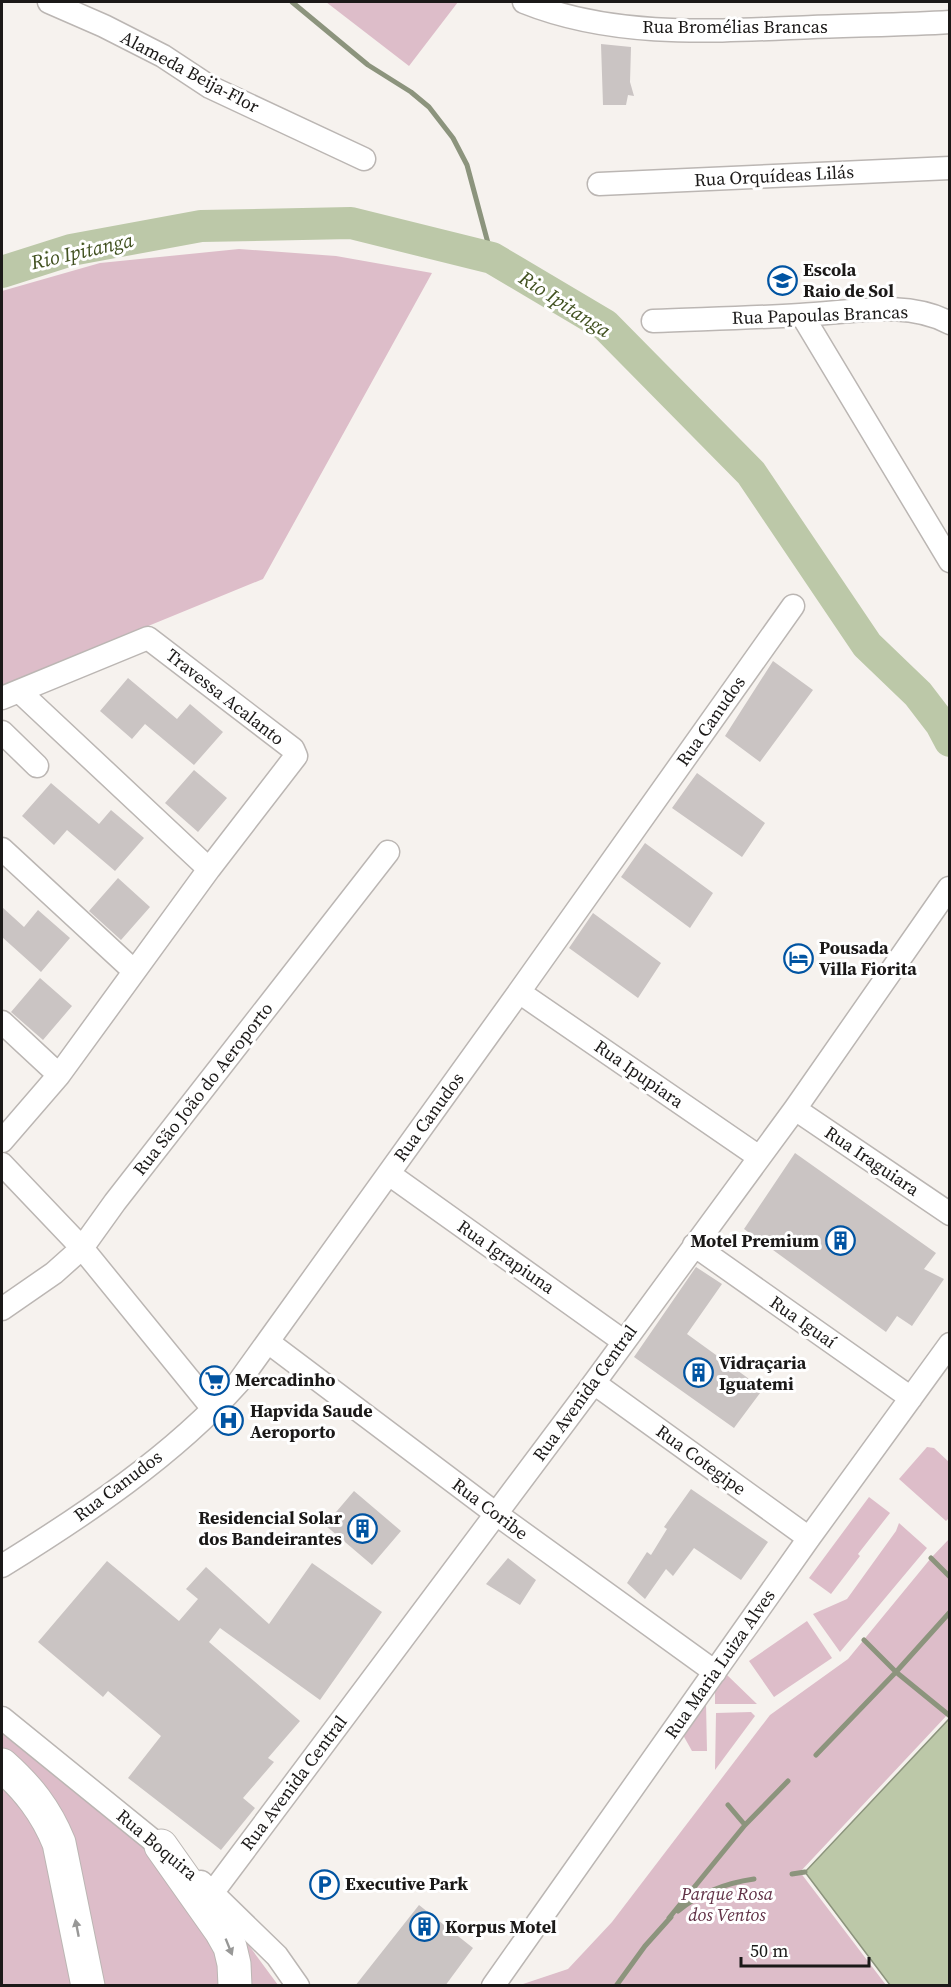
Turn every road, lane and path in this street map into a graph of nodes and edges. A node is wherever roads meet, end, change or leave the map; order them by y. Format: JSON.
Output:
{"nodes":[{"id":1,"x":49,"y":2,"type":"edge"},
{"id":2,"x":524,"y":2,"type":"edge"},
{"id":3,"x":950,"y":22,"type":"edge"},
{"id":4,"x":364,"y":159,"type":"dead end"},
{"id":5,"x":950,"y":168,"type":"edge"},
{"id":6,"x":599,"y":184,"type":"dead end"},
{"id":7,"x":802,"y":315,"type":"junction"},
{"id":8,"x":653,"y":321,"type":"dead end"},
{"id":9,"x":950,"y":323,"type":"edge"},
{"id":10,"x":950,"y":561,"type":"edge"},
{"id":11,"x":793,"y":606,"type":"dead end"},
{"id":12,"x":10,"y":695,"type":"edge"},
{"id":13,"x":2,"y":732,"type":"edge"},
{"id":14,"x":36,"y":766,"type":"dead end"},
{"id":15,"x":2,"y":849,"type":"edge"},
{"id":16,"x":388,"y":852,"type":"dead end"},
{"id":17,"x":209,"y":869,"type":"junction"},
{"id":18,"x":949,"y":888,"type":"edge"},
{"id":19,"x":134,"y":971,"type":"junction"},
{"id":20,"x":519,"y":992,"type":"junction"},
{"id":21,"x":2,"y":1022,"type":"edge"},
{"id":22,"x":59,"y":1075,"type":"junction"},
{"id":23,"x":795,"y":1109,"type":"junction"},
{"id":24,"x":2,"y":1141,"type":"edge"},
{"id":25,"x":759,"y":1157,"type":"junction"},
{"id":26,"x":2,"y":1164,"type":"edge"},
{"id":27,"x":389,"y":1174,"type":"junction"},
{"id":28,"x":950,"y":1214,"type":"edge"},
{"id":29,"x":694,"y":1245,"type":"junction"},
{"id":30,"x":82,"y":1248,"type":"junction"},
{"id":31,"x":2,"y":1309,"type":"edge"},
{"id":32,"x":623,"y":1341,"type":"junction"},
{"id":33,"x":268,"y":1342,"type":"junction"},
{"id":34,"x":950,"y":1344,"type":"edge"},
{"id":35,"x":594,"y":1383,"type":"junction"},
{"id":36,"x":911,"y":1398,"type":"junction"},
{"id":37,"x":214,"y":1410,"type":"junction"},
{"id":38,"x":495,"y":1513,"type":"junction"},
{"id":39,"x":809,"y":1538,"type":"junction"},
{"id":40,"x":2,"y":1566,"type":"edge"},
{"id":41,"x":715,"y":1672,"type":"junction"},
{"id":42,"x":2,"y":1718,"type":"edge"},
{"id":43,"x":2,"y":1765,"type":"edge"},
{"id":44,"x":161,"y":1846,"type":"junction"},
{"id":45,"x":213,"y":1892,"type":"junction"},
{"id":46,"x":88,"y":1986,"type":"edge"},
{"id":47,"x":235,"y":1986,"type":"edge"},
{"id":48,"x":298,"y":1986,"type":"edge"},
{"id":49,"x":494,"y":1986,"type":"edge"}],
"edges":[{"from":1,"to":4,"type":"street","name":"Alameda Beija-Flor"},
{"from":2,"to":3,"type":"street","name":"Rua Bromélias Brancas"},
{"from":5,"to":6,"type":"street","name":"Rua Orquídeas Lilás"},
{"from":7,"to":8,"type":"street","name":"Rua Papoulas Brancas"},
{"from":7,"to":9,"type":"street","name":"Rua Papoulas Brancas"},
{"from":7,"to":10,"type":"street"},
{"from":11,"to":20,"type":"street","name":"Rua Canudos"},
{"from":12,"to":17,"type":"street","name":"Travessa Acalanto"},
{"from":12,"to":17,"type":"street","name":"Travessa Acalanto"},
{"from":13,"to":14,"type":"street"},
{"from":15,"to":19,"type":"street"},
{"from":16,"to":30,"type":"street","name":"Rua São João do Aeroporto"},
{"from":17,"to":19,"type":"street","name":"Travessa Acalanto"},
{"from":18,"to":23,"type":"street","name":"Rua Avenida Central"},
{"from":19,"to":22,"type":"street","name":"Travessa Acalanto"},
{"from":20,"to":25,"type":"street","name":"Rua Ipupiara"},
{"from":20,"to":27,"type":"street","name":"Rua Canudos"},
{"from":21,"to":22,"type":"street"},
{"from":22,"to":24,"type":"street","name":"Travessa Acalanto"},
{"from":23,"to":25,"type":"street","name":"Rua Avenida Central"},
{"from":23,"to":28,"type":"street","name":"Rua Iraguiara"},
{"from":25,"to":29,"type":"street","name":"Rua Avenida Central"},
{"from":26,"to":30,"type":"street"},
{"from":27,"to":32,"type":"street","name":"Rua Igrapiuna"},
{"from":27,"to":33,"type":"street","name":"Rua Canudos"},
{"from":29,"to":32,"type":"street","name":"Rua Avenida Central"},
{"from":29,"to":36,"type":"street","name":"Rua Iguaí"},
{"from":30,"to":31,"type":"street","name":"Rua São João do Aeroporto"},
{"from":30,"to":37,"type":"street"},
{"from":32,"to":35,"type":"street","name":"Rua Avenida Central"},
{"from":33,"to":37,"type":"street","name":"Rua Canudos"},
{"from":33,"to":38,"type":"street","name":"Rua Coribe"},
{"from":34,"to":36,"type":"street","name":"Rua Maria Luiza Alves"},
{"from":35,"to":38,"type":"street","name":"Rua Avenida Central"},
{"from":35,"to":39,"type":"street","name":"Rua Cotegipe"},
{"from":36,"to":39,"type":"street","name":"Rua Maria Luiza Alves"},
{"from":37,"to":40,"type":"street","name":"Rua Canudos"},
{"from":38,"to":41,"type":"street","name":"Rua Coribe"},
{"from":38,"to":45,"type":"street","name":"Rua Avenida Central"},
{"from":39,"to":41,"type":"street","name":"Rua Maria Luiza Alves"},
{"from":41,"to":49,"type":"street","name":"Rua Maria Luiza Alves"},
{"from":42,"to":44,"type":"street","name":"Rua Boquira"},
{"from":46,"to":43,"type":"highway","one_way":true},
{"from":44,"to":45,"type":"street","name":"Rua Boquira"},
{"from":44,"to":47,"type":"highway","one_way":true},
{"from":45,"to":48,"type":"street","name":"Rua Boquira"}]}
